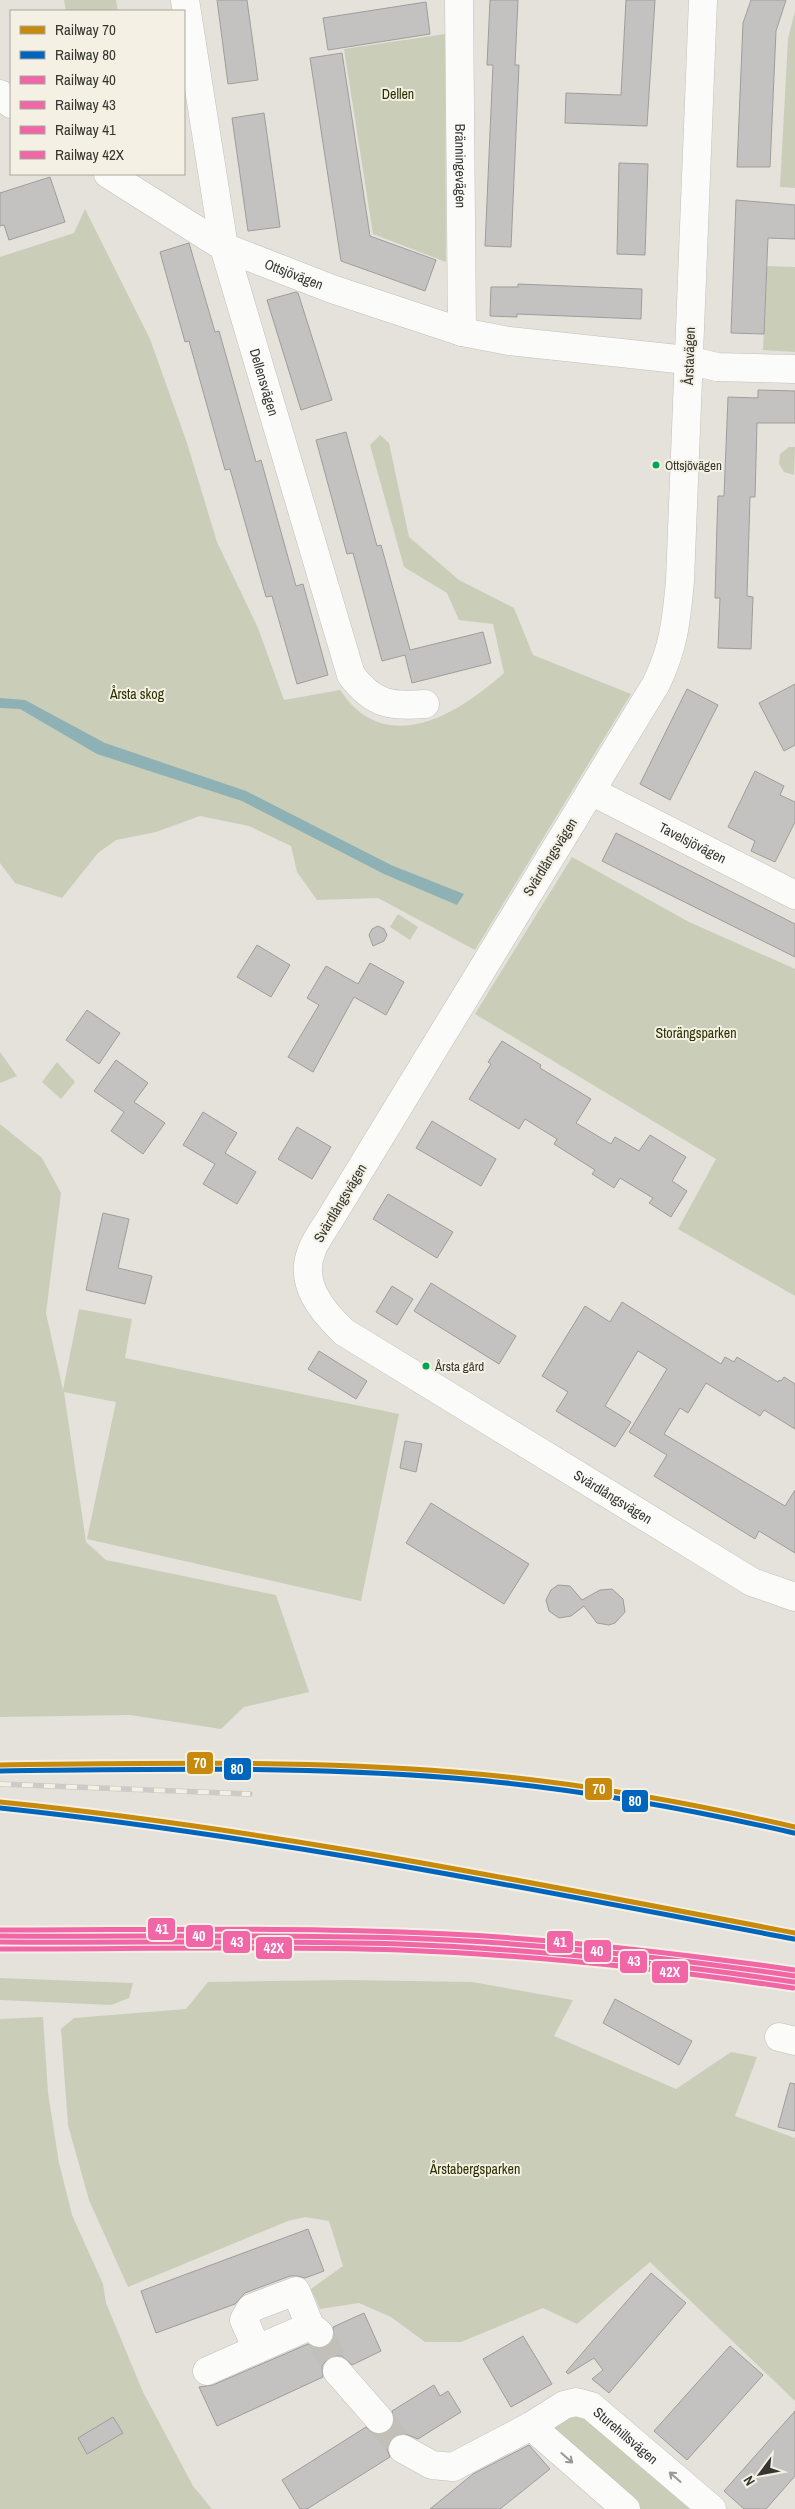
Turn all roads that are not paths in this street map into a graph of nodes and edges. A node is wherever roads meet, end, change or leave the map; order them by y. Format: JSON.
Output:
{"nodes":[{"id":1,"x":185,"y":0,"type":"edge"},
{"id":2,"x":458,"y":0,"type":"edge"},
{"id":3,"x":703,"y":0,"type":"edge"},
{"id":4,"x":0,"y":94,"type":"edge"},
{"id":5,"x":10,"y":103,"type":"edge"},
{"id":6,"x":110,"y":175,"type":"edge"},
{"id":7,"x":224,"y":247,"type":"junction"},
{"id":8,"x":462,"y":332,"type":"junction"},
{"id":9,"x":687,"y":360,"type":"junction"},
{"id":10,"x":795,"y":369,"type":"edge"},
{"id":11,"x":425,"y":704,"type":"dead end"},
{"id":12,"x":643,"y":705,"type":"joint"},
{"id":13,"x":591,"y":791,"type":"junction"},
{"id":14,"x":795,"y":895,"type":"edge"},
{"id":15,"x":795,"y":1597,"type":"edge"},
{"id":16,"x":257,"y":2349,"type":"junction"},
{"id":17,"x":208,"y":2370,"type":"dead end"},
{"id":18,"x":337,"y":2371,"type":"tunnel mouth"},
{"id":19,"x":379,"y":2419,"type":"tunnel mouth"},
{"id":20,"x":530,"y":2426,"type":"junction"},
{"id":21,"x":403,"y":2449,"type":"tunnel mouth"},
{"id":22,"x":626,"y":2509,"type":"edge"},
{"id":23,"x":712,"y":2509,"type":"edge"}],
"edges":[{"from":1,"to":7,"type":"street","name":"Dellensvägen"},
{"from":2,"to":8,"type":"street","name":"Bränningevägen"},
{"from":3,"to":9,"type":"street","name":"Årstavägen"},
{"from":4,"to":5,"type":"street"},
{"from":6,"to":7,"type":"street","name":"Ottsjövägen"},
{"from":7,"to":8,"type":"street","name":"Ottsjövägen"},
{"from":7,"to":11,"type":"street","name":"Dellensvägen"},
{"from":8,"to":9,"type":"street","name":"Ottsjövägen"},
{"from":9,"to":10,"type":"street","name":"Ottsjövägen"},
{"from":9,"to":12,"type":"street","name":"Årstavägen"},
{"from":12,"to":13,"type":"street","name":"Svärdlångsvägen"},
{"from":13,"to":14,"type":"street","name":"Tavelsjövägen"},
{"from":13,"to":15,"type":"street","name":"Svärdlångsvägen"},
{"from":16,"to":16,"type":"street"},
{"from":16,"to":17,"type":"street"},
{"from":18,"to":19,"type":"street"},
{"from":20,"to":21,"type":"street","name":"Sturehillsvägen"},
{"from":20,"to":22,"type":"street","one_way":true},
{"from":23,"to":20,"type":"street","name":"Sturehillsvägen","one_way":true}]}
